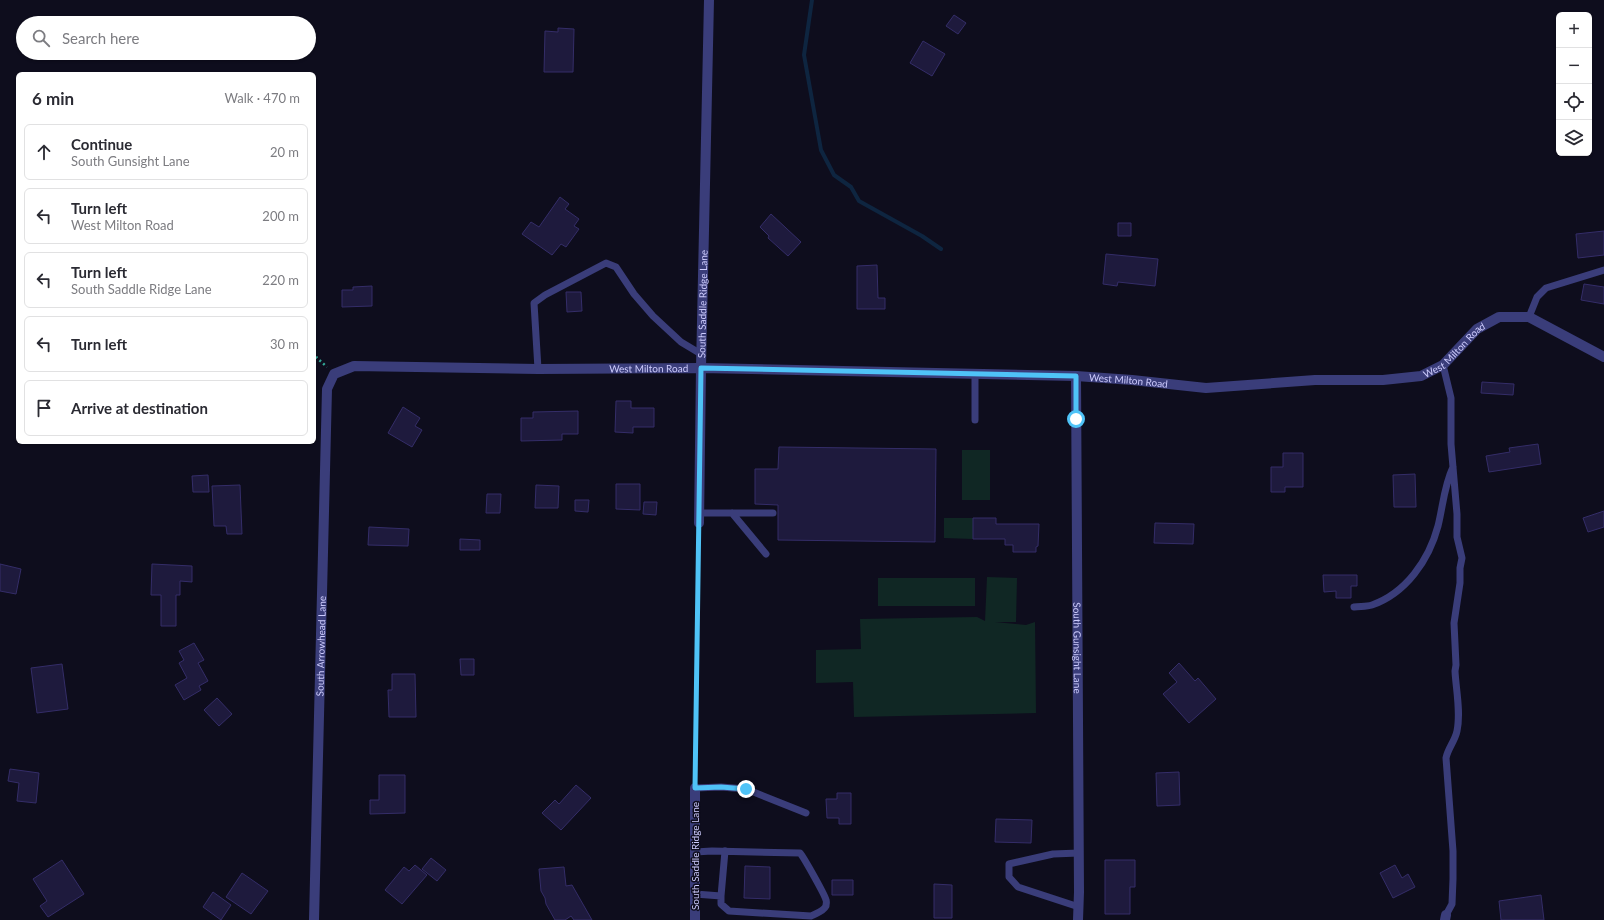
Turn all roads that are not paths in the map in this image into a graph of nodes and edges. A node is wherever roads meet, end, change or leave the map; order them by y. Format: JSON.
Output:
{"nodes":[{"id":1,"x":709,"y":0,"type":"edge"},
{"id":2,"x":1604,"y":270,"type":"edge"},
{"id":3,"x":1529,"y":317,"type":"junction"},
{"id":4,"x":701,"y":354,"type":"junction"},
{"id":5,"x":1604,"y":357,"type":"edge"},
{"id":6,"x":1443,"y":365,"type":"junction"},
{"id":7,"x":701,"y":368,"type":"junction"},
{"id":8,"x":538,"y":369,"type":"junction"},
{"id":9,"x":334,"y":374,"type":"joint"},
{"id":10,"x":976,"y":374,"type":"junction"},
{"id":11,"x":1076,"y":376,"type":"junction"},
{"id":12,"x":975,"y":420,"type":"dead end"},
{"id":13,"x":1453,"y":467,"type":"junction"},
{"id":14,"x":700,"y":513,"type":"junction"},
{"id":15,"x":732,"y":513,"type":"junction"},
{"id":16,"x":773,"y":513,"type":"dead end"},
{"id":17,"x":699,"y":523,"type":"road end"},
{"id":18,"x":766,"y":554,"type":"dead end"},
{"id":19,"x":1354,"y":607,"type":"dead end"},
{"id":20,"x":695,"y":788,"type":"joint"},
{"id":21,"x":806,"y":813,"type":"dead end"},
{"id":22,"x":725,"y":851,"type":"junction"},
{"id":23,"x":695,"y":852,"type":"junction"},
{"id":24,"x":1079,"y":853,"type":"junction"},
{"id":25,"x":695,"y":894,"type":"junction"},
{"id":26,"x":720,"y":896,"type":"junction"},
{"id":27,"x":1079,"y":907,"type":"junction"},
{"id":28,"x":1446,"y":917,"type":"edge"},
{"id":29,"x":314,"y":920,"type":"edge"},
{"id":30,"x":695,"y":920,"type":"edge"},
{"id":31,"x":1078,"y":920,"type":"edge"}],
"edges":[{"from":1,"to":4,"type":"street","name":"South Saddle Ridge Lane"},
{"from":2,"to":3,"type":"lane"},
{"from":3,"to":5,"type":"street","name":"West Milton Road"},
{"from":3,"to":6,"type":"street","name":"West Milton Road"},
{"from":4,"to":7,"type":"street","name":"South Saddle Ridge Lane"},
{"from":4,"to":8,"type":"lane"},
{"from":6,"to":11,"type":"street","name":"West Milton Road"},
{"from":6,"to":13,"type":"lane"},
{"from":7,"to":8,"type":"street","name":"West Milton Road"},
{"from":7,"to":10,"type":"street","name":"West Milton Road"},
{"from":7,"to":14,"type":"street","name":"South Saddle Ridge Lane"},
{"from":8,"to":9,"type":"street","name":"West Milton Road"},
{"from":9,"to":29,"type":"street","name":"South Arrowhead Lane"},
{"from":10,"to":11,"type":"street","name":"West Milton Road"},
{"from":10,"to":12,"type":"lane"},
{"from":11,"to":24,"type":"street","name":"South Gunsight Lane"},
{"from":13,"to":19,"type":"lane"},
{"from":13,"to":28,"type":"lane"},
{"from":14,"to":15,"type":"lane"},
{"from":14,"to":17,"type":"street","name":"South Saddle Ridge Lane"},
{"from":15,"to":16,"type":"lane"},
{"from":15,"to":18,"type":"lane"},
{"from":20,"to":21,"type":"lane"},
{"from":20,"to":23,"type":"street","name":"South Saddle Ridge Lane"},
{"from":22,"to":23,"type":"lane"},
{"from":22,"to":26,"type":"lane"},
{"from":22,"to":26,"type":"lane"},
{"from":23,"to":25,"type":"street","name":"South Saddle Ridge Lane"},
{"from":24,"to":27,"type":"street","name":"South Gunsight Lane"},
{"from":24,"to":27,"type":"lane"},
{"from":25,"to":26,"type":"lane"},
{"from":25,"to":30,"type":"street","name":"South Saddle Ridge Lane"},
{"from":27,"to":31,"type":"street","name":"South Gunsight Lane"}]}
